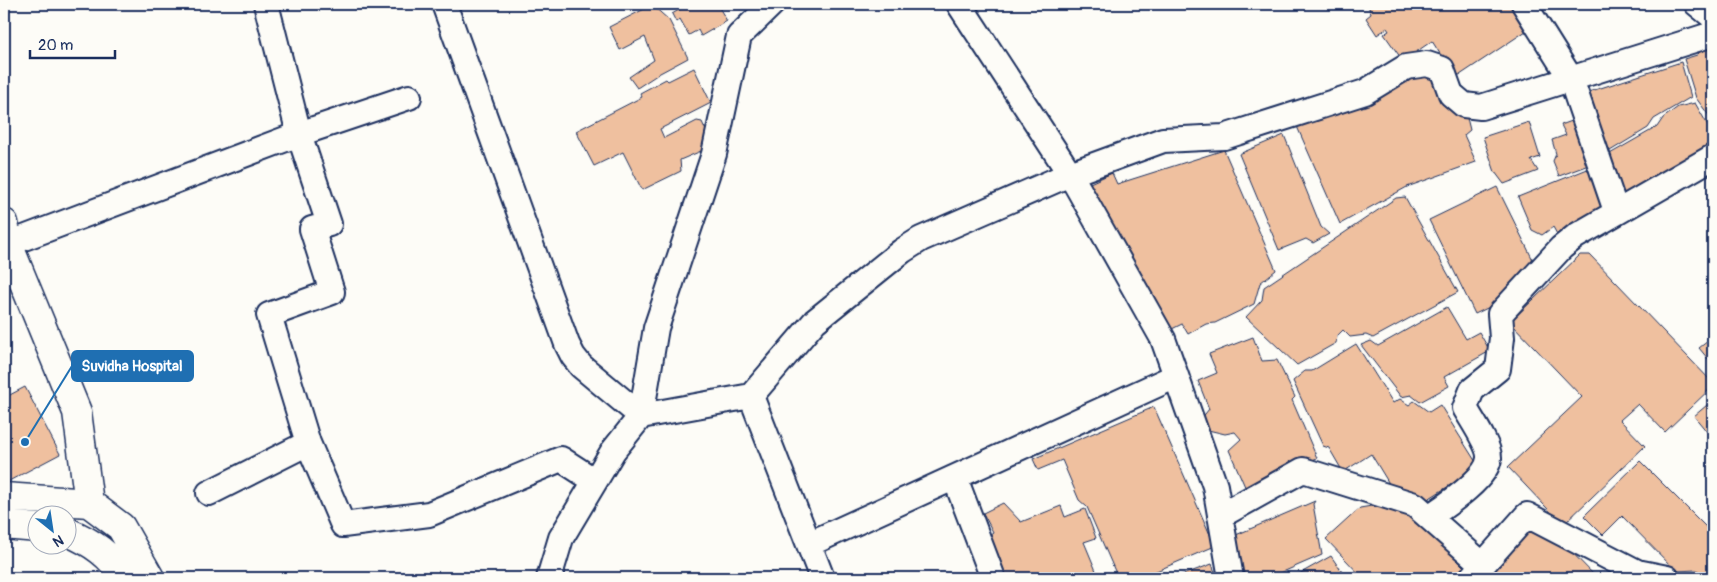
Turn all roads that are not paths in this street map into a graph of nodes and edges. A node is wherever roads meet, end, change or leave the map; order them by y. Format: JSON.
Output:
{"nodes":[{"id":1,"x":266,"y":4,"type":"edge"},
{"id":2,"x":444,"y":4,"type":"edge"},
{"id":3,"x":772,"y":4,"type":"edge"},
{"id":4,"x":959,"y":4,"type":"edge"},
{"id":5,"x":1524,"y":4,"type":"edge"},
{"id":6,"x":1697,"y":4,"type":"edge"},
{"id":7,"x":1713,"y":17,"type":"edge"},
{"id":8,"x":1713,"y":34,"type":"edge"},
{"id":9,"x":1570,"y":79,"type":"junction"},
{"id":10,"x":409,"y":96,"type":"dead end"},
{"id":11,"x":299,"y":134,"type":"junction"},
{"id":12,"x":1713,"y":157,"type":"edge"},
{"id":13,"x":1070,"y":174,"type":"junction"},
{"id":14,"x":1616,"y":211,"type":"junction"},
{"id":15,"x":6,"y":234,"type":"edge"},
{"id":16,"x":1176,"y":376,"type":"junction"},
{"id":17,"x":752,"y":396,"type":"junction"},
{"id":18,"x":641,"y":416,"type":"junction"},
{"id":19,"x":308,"y":443,"type":"junction"},
{"id":20,"x":955,"y":478,"type":"junction"},
{"id":21,"x":596,"y":481,"type":"junction"},
{"id":22,"x":209,"y":493,"type":"dead end"},
{"id":23,"x":4,"y":498,"type":"edge"},
{"id":24,"x":89,"y":503,"type":"junction"},
{"id":25,"x":1220,"y":516,"type":"junction"},
{"id":26,"x":1428,"y":517,"type":"junction"},
{"id":27,"x":4,"y":525,"type":"edge"},
{"id":28,"x":28,"y":527,"type":"edge"},
{"id":29,"x":78,"y":536,"type":"edge"},
{"id":30,"x":809,"y":544,"type":"junction"},
{"id":31,"x":1477,"y":572,"type":"edge"},
{"id":32,"x":124,"y":578,"type":"edge"},
{"id":33,"x":150,"y":578,"type":"edge"},
{"id":34,"x":549,"y":578,"type":"edge"},
{"id":35,"x":822,"y":578,"type":"edge"},
{"id":36,"x":993,"y":578,"type":"edge"},
{"id":37,"x":1231,"y":578,"type":"edge"},
{"id":38,"x":1667,"y":578,"type":"edge"}],
"edges":[{"from":1,"to":11,"type":"street"},
{"from":2,"to":18,"type":"street"},
{"from":3,"to":18,"type":"street"},
{"from":4,"to":13,"type":"street"},
{"from":5,"to":9,"type":"street"},
{"from":6,"to":7,"type":"street"},
{"from":8,"to":9,"type":"street"},
{"from":9,"to":13,"type":"street"},
{"from":9,"to":14,"type":"street"},
{"from":10,"to":11,"type":"street"},
{"from":11,"to":15,"type":"street"},
{"from":11,"to":19,"type":"street"},
{"from":12,"to":14,"type":"street"},
{"from":13,"to":16,"type":"street"},
{"from":13,"to":17,"type":"street"},
{"from":14,"to":26,"type":"street"},
{"from":15,"to":24,"type":"main road"},
{"from":16,"to":20,"type":"street"},
{"from":16,"to":25,"type":"street"},
{"from":17,"to":18,"type":"street"},
{"from":17,"to":30,"type":"street"},
{"from":18,"to":21,"type":"street"},
{"from":19,"to":21,"type":"street"},
{"from":19,"to":22,"type":"street"},
{"from":20,"to":30,"type":"street"},
{"from":20,"to":36,"type":"street"},
{"from":21,"to":34,"type":"street"},
{"from":23,"to":24,"type":"main road"},
{"from":24,"to":33,"type":"main road"},
{"from":25,"to":26,"type":"street"},
{"from":25,"to":37,"type":"street"},
{"from":26,"to":31,"type":"street"},
{"from":27,"to":28,"type":"main road"},
{"from":29,"to":32,"type":"main road"},
{"from":30,"to":35,"type":"street"},
{"from":31,"to":38,"type":"street"}]}
